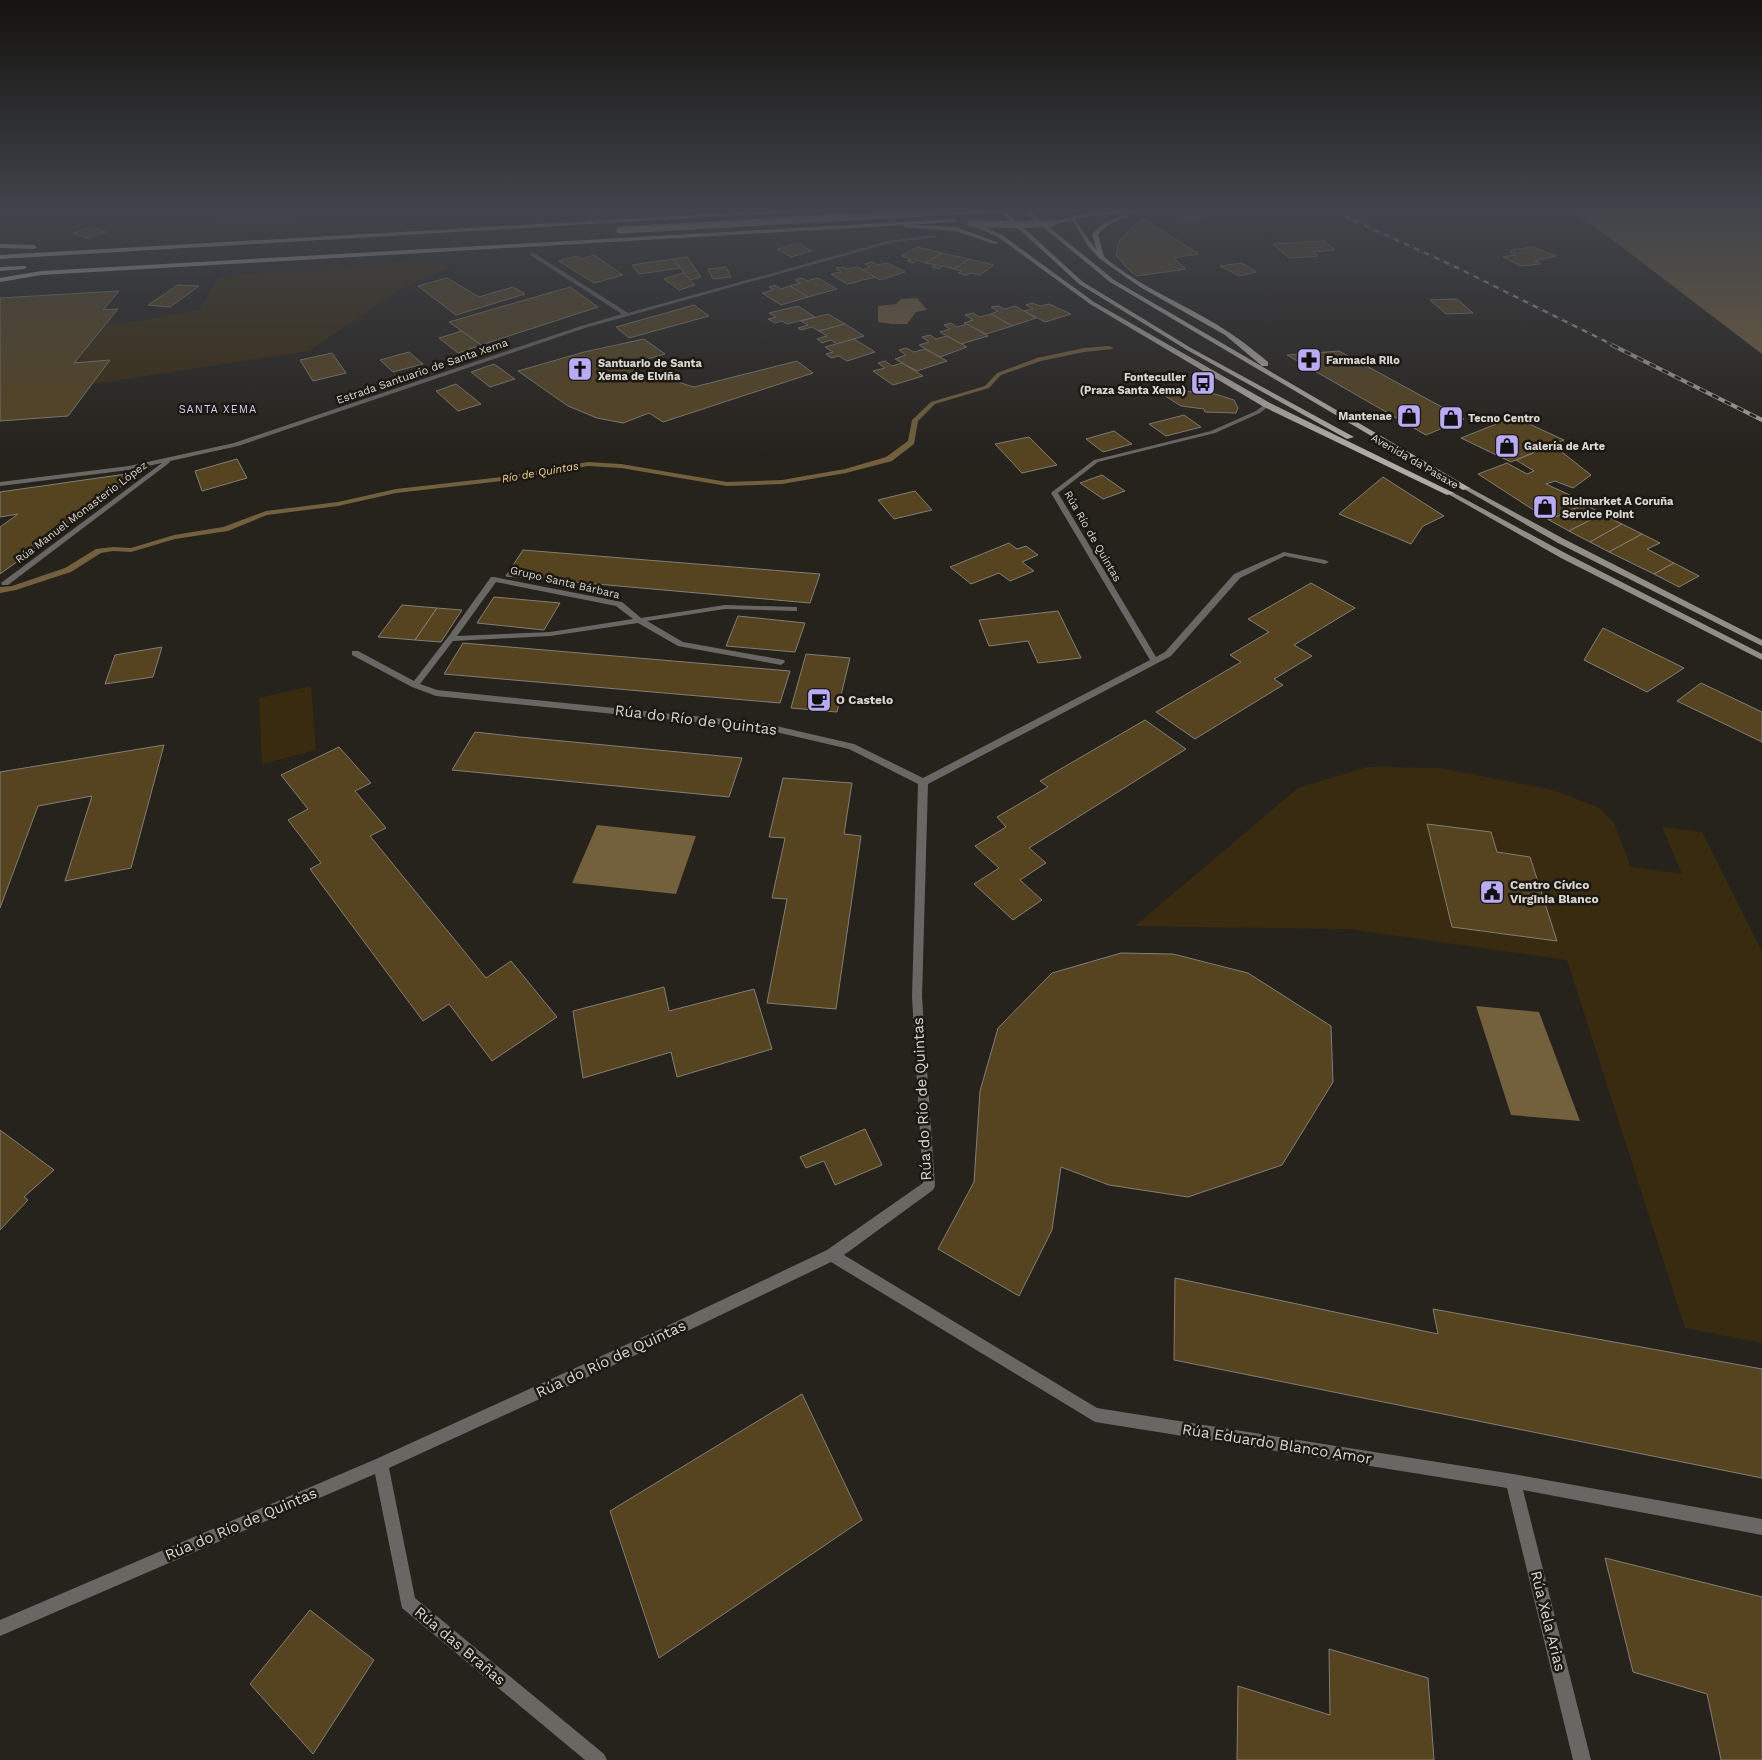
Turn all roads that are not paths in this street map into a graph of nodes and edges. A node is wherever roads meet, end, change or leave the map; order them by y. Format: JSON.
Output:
{"nodes":[{"id":1,"x":590,"y":291,"type":"edge"},
{"id":2,"x":713,"y":291,"type":"edge"},
{"id":3,"x":1077,"y":291,"type":"edge"},
{"id":4,"x":1094,"y":291,"type":"edge"},
{"id":5,"x":1130,"y":291,"type":"edge"},
{"id":6,"x":1152,"y":291,"type":"edge"},
{"id":7,"x":627,"y":315,"type":"junction"},
{"id":8,"x":1276,"y":375,"type":"junction"},
{"id":9,"x":1267,"y":405,"type":"junction"},
{"id":10,"x":170,"y":460,"type":"junction"},
{"id":11,"x":0,"y":484,"type":"edge"},
{"id":12,"x":1466,"y":488,"type":"joint"},
{"id":13,"x":1450,"y":493,"type":"junction"},
{"id":14,"x":1325,"y":562,"type":"dead end"},
{"id":15,"x":6,"y":583,"type":"dead end"},
{"id":16,"x":794,"y":609,"type":"dead end"},
{"id":17,"x":640,"y":621,"type":"junction"},
{"id":18,"x":451,"y":639,"type":"junction"},
{"id":19,"x":1762,"y":643,"type":"edge"},
{"id":20,"x":355,"y":653,"type":"dead end"},
{"id":21,"x":1762,"y":657,"type":"edge"},
{"id":22,"x":781,"y":662,"type":"dead end"},
{"id":23,"x":1154,"y":662,"type":"junction"},
{"id":24,"x":415,"y":684,"type":"junction"},
{"id":25,"x":923,"y":782,"type":"junction"},
{"id":26,"x":832,"y":1255,"type":"junction"},
{"id":27,"x":381,"y":1464,"type":"junction"},
{"id":28,"x":1513,"y":1481,"type":"junction"},
{"id":29,"x":1762,"y":1527,"type":"edge"},
{"id":30,"x":0,"y":1628,"type":"edge"},
{"id":31,"x":598,"y":1760,"type":"edge"},
{"id":32,"x":1582,"y":1760,"type":"edge"}],
"edges":[{"from":1,"to":7,"type":"street"},
{"from":2,"to":7,"type":"street","name":"Estrada Santuario de Santa Xema"},
{"from":3,"to":9,"type":"main road"},
{"from":4,"to":13,"type":"main road","name":"Avenida da Pasaxe"},
{"from":5,"to":8,"type":"main road","name":"Avenida da Pasaxe"},
{"from":6,"to":8,"type":"main road"},
{"from":7,"to":10,"type":"street","name":"Estrada Santuario de Santa Xema"},
{"from":8,"to":12,"type":"main road","name":"Avenida da Pasaxe"},
{"from":9,"to":13,"type":"main road"},
{"from":9,"to":23,"type":"street","name":"Rúa Río de Quintas"},
{"from":10,"to":11,"type":"street","name":"Estrada Santuario de Santa Xema"},
{"from":10,"to":15,"type":"street","name":"Rúa Manuel Monasterio López"},
{"from":12,"to":19,"type":"main road","name":"Avenida da Pasaxe"},
{"from":13,"to":21,"type":"main road","name":"Avenida da Pasaxe"},
{"from":14,"to":23,"type":"street"},
{"from":16,"to":17,"type":"street"},
{"from":17,"to":18,"type":"street"},
{"from":17,"to":18,"type":"street","name":"Grupo Santa Bárbara"},
{"from":17,"to":22,"type":"street","name":"Grupo Santa Bárbara"},
{"from":18,"to":24,"type":"street","name":"Grupo Santa Bárbara"},
{"from":20,"to":24,"type":"street","name":"Rúa do Río de Quintas"},
{"from":23,"to":25,"type":"street"},
{"from":24,"to":25,"type":"street","name":"Rúa do Río de Quintas"},
{"from":25,"to":26,"type":"street","name":"Rúa do Río de Quintas"},
{"from":26,"to":27,"type":"street","name":"Rúa do Río de Quintas"},
{"from":26,"to":28,"type":"street","name":"Rúa Eduardo Blanco Amor"},
{"from":27,"to":30,"type":"street","name":"Rúa do Río de Quintas"},
{"from":27,"to":31,"type":"street","name":"Rúa das Brañas"},
{"from":28,"to":29,"type":"street","name":"Rúa Eduardo Blanco Amor"},
{"from":28,"to":32,"type":"street","name":"Rúa Xela Arias"}]}
